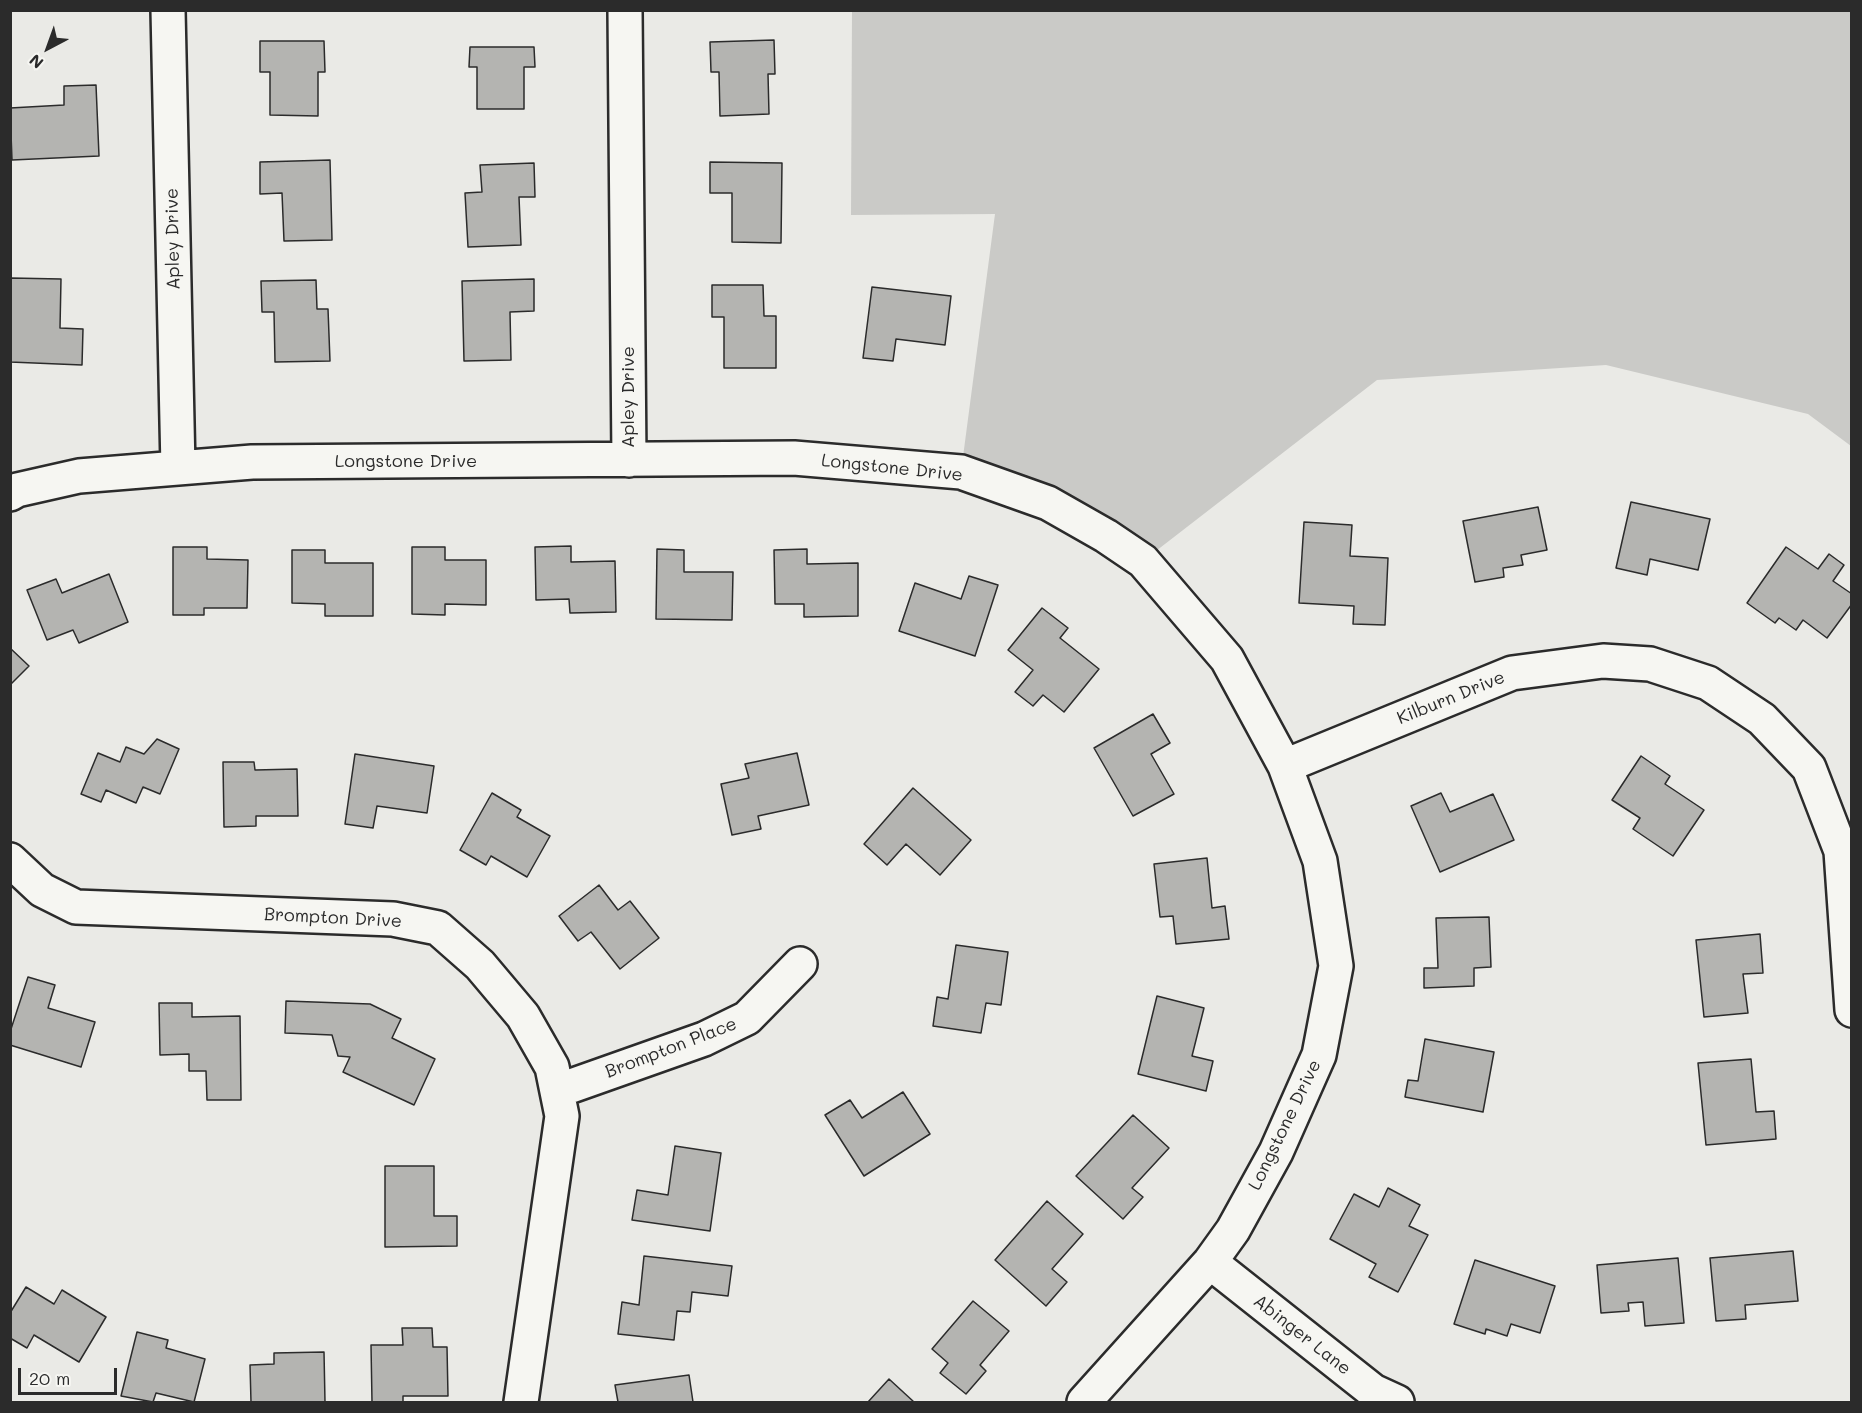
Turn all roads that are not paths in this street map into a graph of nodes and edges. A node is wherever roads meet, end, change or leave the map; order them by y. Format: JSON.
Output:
{"nodes":[{"id":1,"x":168,"y":10,"type":"edge"},
{"id":2,"x":625,"y":10,"type":"edge"},
{"id":3,"x":628,"y":459,"type":"junction"},
{"id":4,"x":178,"y":468,"type":"junction"},
{"id":5,"x":10,"y":494,"type":"edge"},
{"id":6,"x":1285,"y":766,"type":"junction"},
{"id":7,"x":10,"y":860,"type":"edge"},
{"id":8,"x":800,"y":964,"type":"dead end"},
{"id":9,"x":1851,"y":1010,"type":"edge"},
{"id":10,"x":557,"y":1091,"type":"junction"},
{"id":11,"x":1210,"y":1262,"type":"junction"},
{"id":12,"x":522,"y":1402,"type":"edge"},
{"id":13,"x":1084,"y":1402,"type":"edge"},
{"id":14,"x":1397,"y":1402,"type":"edge"}],
"edges":[{"from":1,"to":4,"type":"street","name":"Apley Drive"},
{"from":2,"to":3,"type":"street","name":"Apley Drive"},
{"from":3,"to":4,"type":"street","name":"Longstone Drive"},
{"from":3,"to":6,"type":"street","name":"Longstone Drive"},
{"from":4,"to":5,"type":"street","name":"Longstone Drive"},
{"from":6,"to":9,"type":"street","name":"Kilburn Drive"},
{"from":6,"to":11,"type":"street","name":"Longstone Drive"},
{"from":7,"to":10,"type":"street","name":"Brompton Drive"},
{"from":8,"to":10,"type":"street","name":"Brompton Place"},
{"from":10,"to":12,"type":"street","name":"Brompton Drive"},
{"from":11,"to":13,"type":"street","name":"Longstone Drive"},
{"from":11,"to":14,"type":"street","name":"Abinger Lane"}]}
